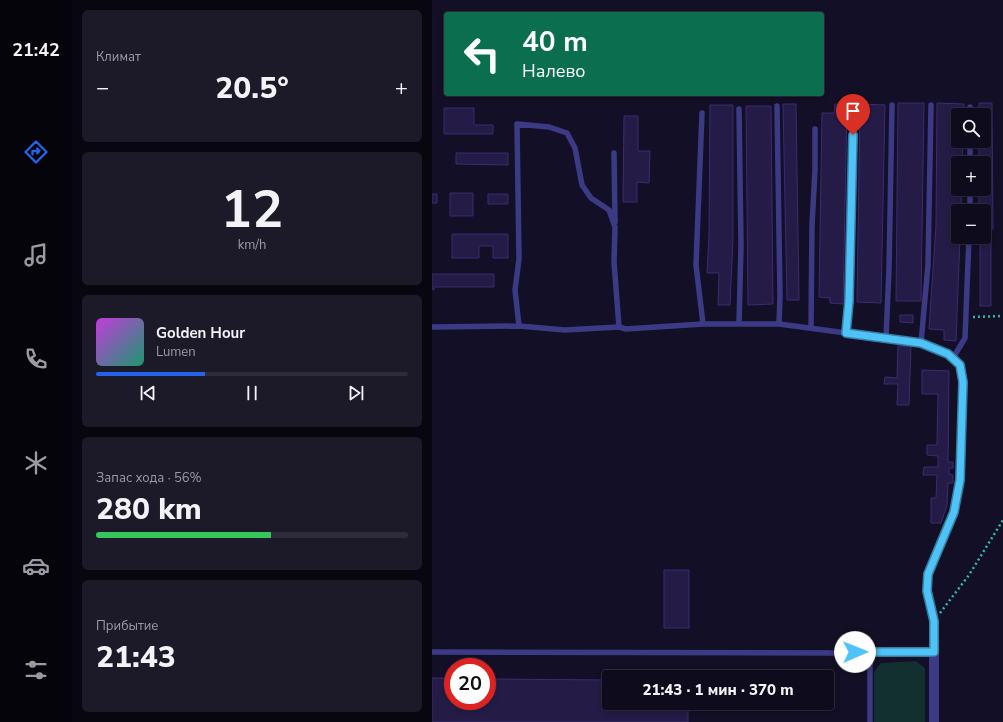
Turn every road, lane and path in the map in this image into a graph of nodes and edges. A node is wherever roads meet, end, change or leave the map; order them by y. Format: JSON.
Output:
{"nodes":[{"id":1,"x":854,"y":105,"type":"dead end"},
{"id":2,"x":892,"y":105,"type":"dead end"},
{"id":3,"x":931,"y":105,"type":"dead end"},
{"id":4,"x":777,"y":106,"type":"dead end"},
{"id":5,"x":740,"y":109,"type":"dead end"},
{"id":6,"x":702,"y":113,"type":"dead end"},
{"id":7,"x":815,"y":129,"type":"dead end"},
{"id":8,"x":614,"y":153,"type":"dead end"},
{"id":9,"x":615,"y":227,"type":"junction"},
{"id":10,"x":970,"y":244,"type":"edge"},
{"id":11,"x":1003,"y":316,"type":"edge"},
{"id":12,"x":966,"y":318,"type":"junction"},
{"id":13,"x":703,"y":324,"type":"junction"},
{"id":14,"x":739,"y":324,"type":"junction"},
{"id":15,"x":779,"y":324,"type":"junction"},
{"id":16,"x":519,"y":326,"type":"junction"},
{"id":17,"x":619,"y":326,"type":"junction"},
{"id":18,"x":432,"y":327,"type":"edge"},
{"id":19,"x":810,"y":328,"type":"junction"},
{"id":20,"x":846,"y":333,"type":"junction"},
{"id":21,"x":886,"y":338,"type":"junction"},
{"id":22,"x":921,"y":343,"type":"junction"},
{"id":23,"x":953,"y":358,"type":"junction"},
{"id":24,"x":1003,"y":520,"type":"edge"},
{"id":25,"x":934,"y":621,"type":"junction"},
{"id":26,"x":432,"y":652,"type":"edge"},
{"id":27,"x":870,"y":652,"type":"junction"},
{"id":28,"x":934,"y":652,"type":"junction"},
{"id":29,"x":870,"y":722,"type":"edge"},
{"id":30,"x":934,"y":722,"type":"edge"}],
"edges":[{"from":1,"to":20,"type":"lane"},
{"from":2,"to":21,"type":"lane"},
{"from":3,"to":22,"type":"lane"},
{"from":4,"to":15,"type":"lane"},
{"from":5,"to":14,"type":"lane"},
{"from":6,"to":13,"type":"lane"},
{"from":7,"to":19,"type":"lane"},
{"from":8,"to":9,"type":"lane"},
{"from":9,"to":16,"type":"lane"},
{"from":9,"to":17,"type":"lane"},
{"from":10,"to":12,"type":"lane"},
{"from":11,"to":12,"type":"path"},
{"from":12,"to":23,"type":"lane"},
{"from":13,"to":14,"type":"lane"},
{"from":13,"to":17,"type":"lane"},
{"from":14,"to":15,"type":"lane"},
{"from":15,"to":19,"type":"lane"},
{"from":16,"to":17,"type":"lane"},
{"from":16,"to":18,"type":"lane"},
{"from":19,"to":20,"type":"lane"},
{"from":20,"to":21,"type":"lane"},
{"from":21,"to":22,"type":"lane"},
{"from":22,"to":23,"type":"lane"},
{"from":23,"to":25,"type":"lane"},
{"from":24,"to":25,"type":"path"},
{"from":25,"to":28,"type":"lane"},
{"from":26,"to":27,"type":"lane"},
{"from":27,"to":28,"type":"lane"},
{"from":27,"to":29,"type":"lane"},
{"from":28,"to":30,"type":"street"}]}
